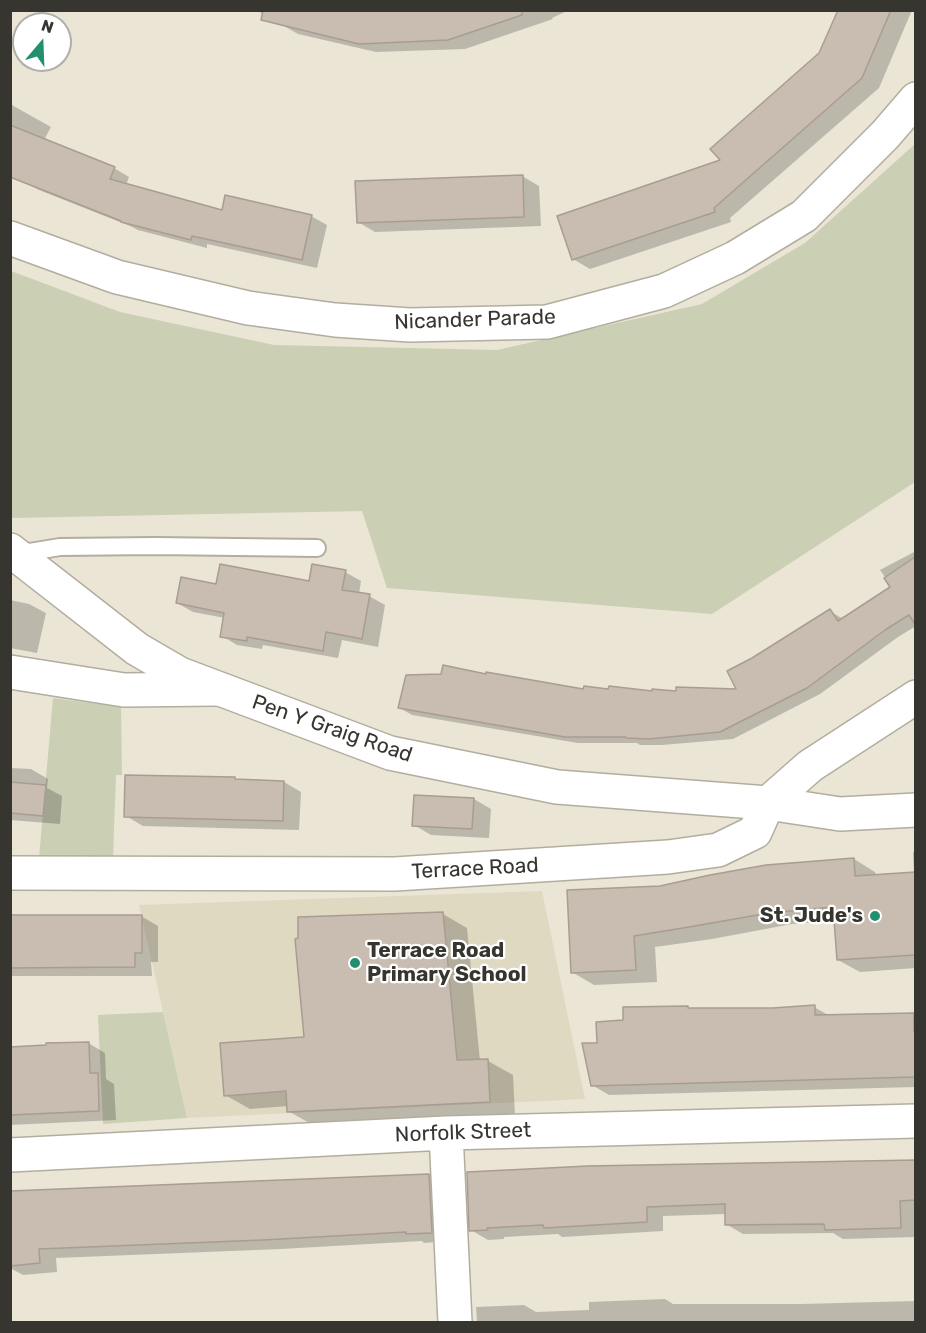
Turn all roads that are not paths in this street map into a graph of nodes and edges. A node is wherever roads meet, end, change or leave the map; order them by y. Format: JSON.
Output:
{"nodes":[{"id":1,"x":915,"y":99,"type":"edge"},
{"id":2,"x":10,"y":238,"type":"edge"},
{"id":3,"x":317,"y":548,"type":"dead end"},
{"id":4,"x":13,"y":552,"type":"edge"},
{"id":5,"x":10,"y":672,"type":"edge"},
{"id":6,"x":218,"y":689,"type":"junction"},
{"id":7,"x":915,"y":697,"type":"edge"},
{"id":8,"x":768,"y":803,"type":"junction"},
{"id":9,"x":915,"y":810,"type":"edge"},
{"id":10,"x":10,"y":873,"type":"edge"},
{"id":11,"x":915,"y":1121,"type":"edge"},
{"id":12,"x":446,"y":1133,"type":"junction"},
{"id":13,"x":10,"y":1155,"type":"edge"},
{"id":14,"x":455,"y":1323,"type":"edge"}],
"edges":[{"from":1,"to":2,"type":"street","name":"Nicander Parade"},
{"from":3,"to":4,"type":"lane"},
{"from":4,"to":6,"type":"street","name":"Pen Y Graig Road"},
{"from":5,"to":6,"type":"street"},
{"from":6,"to":8,"type":"street","name":"Pen Y Graig Road"},
{"from":7,"to":8,"type":"street"},
{"from":8,"to":9,"type":"street"},
{"from":8,"to":10,"type":"street","name":"Terrace Road"},
{"from":11,"to":12,"type":"street","name":"Norfolk Street"},
{"from":12,"to":13,"type":"street","name":"Norfolk Street"},
{"from":12,"to":14,"type":"street"}]}
